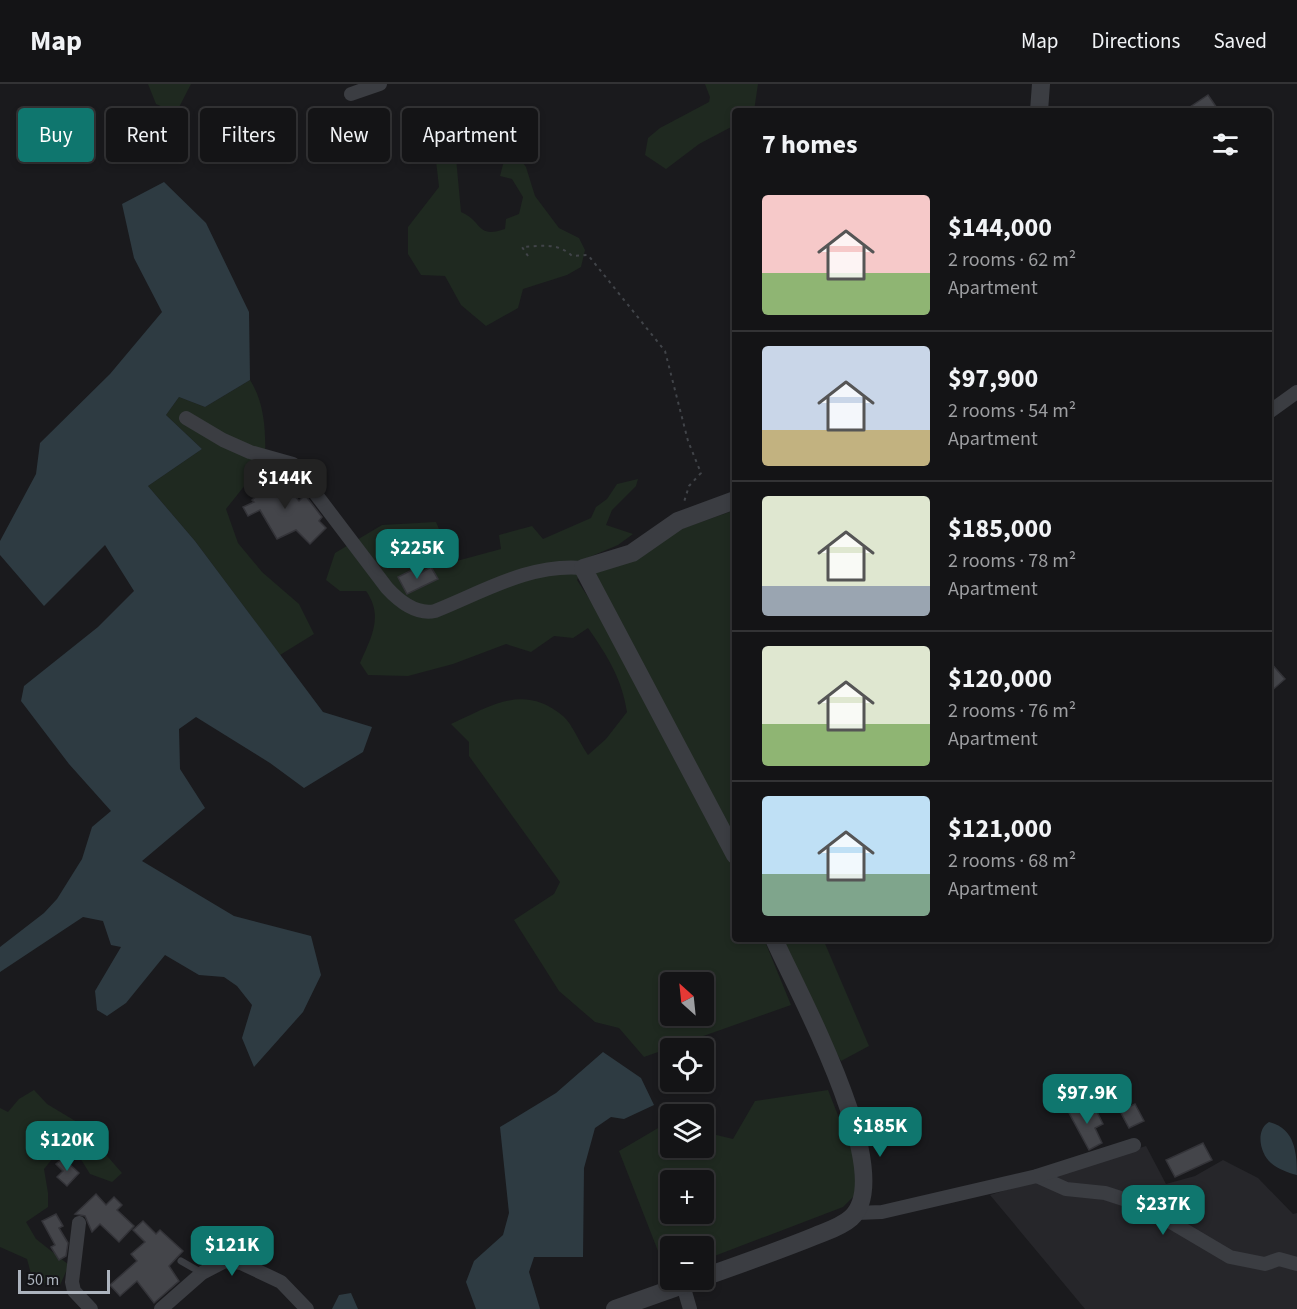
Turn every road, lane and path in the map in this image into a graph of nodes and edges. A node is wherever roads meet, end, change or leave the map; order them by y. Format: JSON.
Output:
{"nodes":[{"id":1,"x":380,"y":84,"type":"edge"},
{"id":2,"x":1041,"y":84,"type":"edge"},
{"id":3,"x":351,"y":94,"type":"dead end"},
{"id":4,"x":1039,"y":108,"type":"edge"},
{"id":5,"x":528,"y":256,"type":"dead end"},
{"id":6,"x":1297,"y":392,"type":"edge"},
{"id":7,"x":1272,"y":410,"type":"edge"},
{"id":8,"x":186,"y":418,"type":"dead end"},
{"id":9,"x":732,"y":501,"type":"edge"},
{"id":10,"x":678,"y":521,"type":"junction"},
{"id":11,"x":583,"y":568,"type":"junction"},
{"id":12,"x":732,"y":849,"type":"edge"},
{"id":13,"x":775,"y":942,"type":"edge"},
{"id":14,"x":1134,"y":1145,"type":"dead end"},
{"id":15,"x":1037,"y":1176,"type":"junction"},
{"id":16,"x":856,"y":1213,"type":"junction"},
{"id":17,"x":79,"y":1222,"type":"dead end"},
{"id":18,"x":181,"y":1261,"type":"dead end"},
{"id":19,"x":1297,"y":1264,"type":"edge"},
{"id":20,"x":202,"y":1273,"type":"junction"},
{"id":21,"x":714,"y":1273,"type":"edge"},
{"id":22,"x":668,"y":1290,"type":"edge"},
{"id":23,"x":690,"y":1290,"type":"edge"},
{"id":24,"x":91,"y":1309,"type":"edge"},
{"id":25,"x":161,"y":1309,"type":"edge"},
{"id":26,"x":307,"y":1309,"type":"edge"},
{"id":27,"x":615,"y":1309,"type":"edge"},
{"id":28,"x":690,"y":1309,"type":"edge"}],
"edges":[{"from":1,"to":3,"type":"street"},
{"from":2,"to":4,"type":"street"},
{"from":5,"to":10,"type":"path"},
{"from":6,"to":7,"type":"street"},
{"from":8,"to":11,"type":"street"},
{"from":9,"to":10,"type":"street"},
{"from":10,"to":11,"type":"street"},
{"from":11,"to":12,"type":"street"},
{"from":13,"to":16,"type":"street"},
{"from":14,"to":15,"type":"street"},
{"from":15,"to":16,"type":"street"},
{"from":15,"to":19,"type":"street"},
{"from":16,"to":21,"type":"street"},
{"from":17,"to":24,"type":"street"},
{"from":18,"to":20,"type":"lane"},
{"from":20,"to":25,"type":"street"},
{"from":20,"to":26,"type":"street"},
{"from":22,"to":27,"type":"street"},
{"from":23,"to":28,"type":"street"}]}
